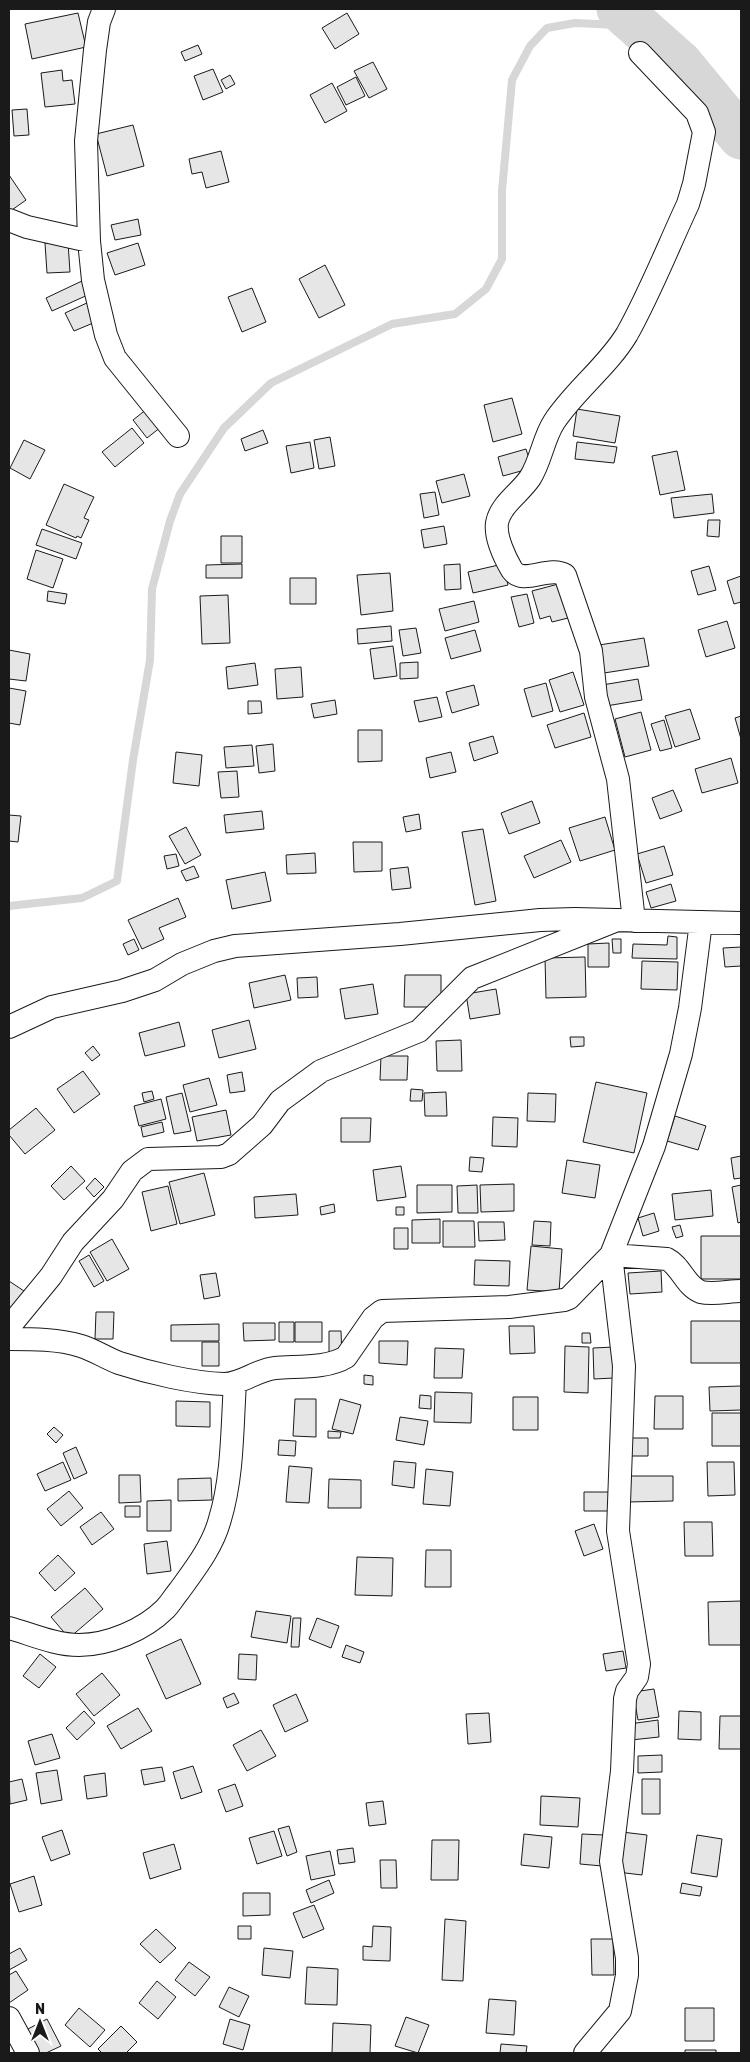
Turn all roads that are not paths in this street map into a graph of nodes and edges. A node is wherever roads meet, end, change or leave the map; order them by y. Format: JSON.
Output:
{"nodes":[{"id":1,"x":104,"y":9,"type":"edge"},
{"id":2,"x":640,"y":53,"type":"dead end"},
{"id":3,"x":9,"y":220,"type":"edge"},
{"id":4,"x":89,"y":241,"type":"junction"},
{"id":5,"x":178,"y":436,"type":"dead end"},
{"id":6,"x":625,"y":920,"type":"junction"},
{"id":7,"x":701,"y":922,"type":"junction"},
{"id":8,"x":741,"y":923,"type":"edge"},
{"id":9,"x":9,"y":1027,"type":"edge"},
{"id":10,"x":611,"y":1255,"type":"junction"},
{"id":11,"x":741,"y":1291,"type":"edge"},
{"id":12,"x":9,"y":1327,"type":"edge"},
{"id":13,"x":9,"y":1340,"type":"edge"},
{"id":14,"x":235,"y":1383,"type":"junction"},
{"id":15,"x":9,"y":1628,"type":"edge"},
{"id":16,"x":9,"y":2018,"type":"edge"},
{"id":17,"x":28,"y":2053,"type":"edge"},
{"id":18,"x":586,"y":2053,"type":"edge"}],
"edges":[{"from":1,"to":4,"type":"street"},
{"from":2,"to":6,"type":"street"},
{"from":3,"to":4,"type":"street"},
{"from":4,"to":5,"type":"street"},
{"from":6,"to":7,"type":"street"},
{"from":6,"to":9,"type":"street"},
{"from":6,"to":12,"type":"street"},
{"from":7,"to":8,"type":"street"},
{"from":7,"to":10,"type":"street"},
{"from":10,"to":11,"type":"street"},
{"from":10,"to":14,"type":"street"},
{"from":10,"to":18,"type":"street"},
{"from":13,"to":14,"type":"street"},
{"from":14,"to":15,"type":"street"},
{"from":16,"to":17,"type":"street"}]}
